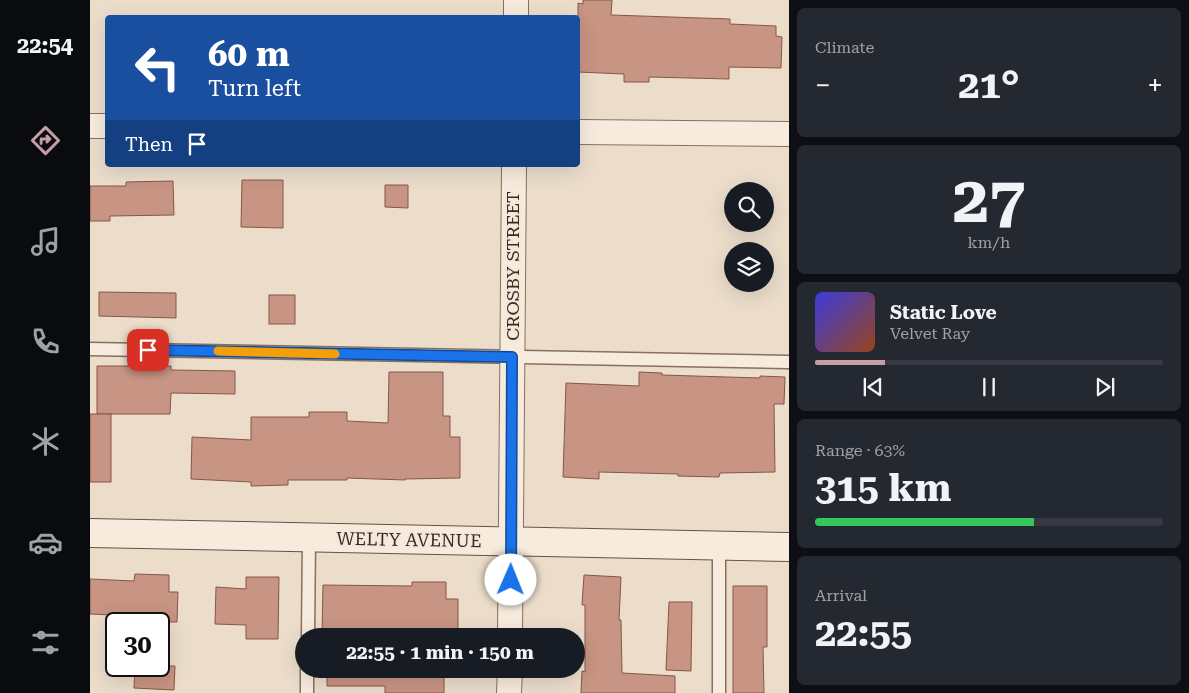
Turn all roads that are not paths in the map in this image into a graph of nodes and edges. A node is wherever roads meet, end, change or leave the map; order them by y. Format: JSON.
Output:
{"nodes":[{"id":1,"x":516,"y":0,"type":"edge"},
{"id":2,"x":516,"y":15,"type":"edge"},
{"id":3,"x":90,"y":126,"type":"edge"},
{"id":4,"x":105,"y":126,"type":"edge"},
{"id":5,"x":580,"y":132,"type":"edge"},
{"id":6,"x":789,"y":134,"type":"edge"},
{"id":7,"x":514,"y":167,"type":"edge"},
{"id":8,"x":90,"y":349,"type":"edge"},
{"id":9,"x":512,"y":357,"type":"junction"},
{"id":10,"x":789,"y":362,"type":"edge"},
{"id":11,"x":90,"y":532,"type":"edge"},
{"id":12,"x":309,"y":538,"type":"junction"},
{"id":13,"x":512,"y":542,"type":"junction"},
{"id":14,"x":719,"y":546,"type":"junction"},
{"id":15,"x":789,"y":547,"type":"edge"},
{"id":16,"x":308,"y":628,"type":"edge"},
{"id":17,"x":510,"y":628,"type":"edge"},
{"id":18,"x":307,"y":678,"type":"edge"},
{"id":19,"x":510,"y":678,"type":"edge"},
{"id":20,"x":307,"y":693,"type":"edge"},
{"id":21,"x":509,"y":693,"type":"edge"},
{"id":22,"x":719,"y":693,"type":"edge"}],
"edges":[{"from":1,"to":2,"type":"street"},
{"from":3,"to":4,"type":"street"},
{"from":5,"to":6,"type":"street"},
{"from":7,"to":9,"type":"street","name":"CROSBY STREET"},
{"from":8,"to":9,"type":"lane"},
{"from":9,"to":10,"type":"lane"},
{"from":9,"to":13,"type":"street","name":"CROSBY STREET"},
{"from":11,"to":12,"type":"street","name":"WELTY AVENUE"},
{"from":12,"to":13,"type":"street","name":"WELTY AVENUE"},
{"from":12,"to":16,"type":"lane"},
{"from":13,"to":14,"type":"street","name":"WELTY AVENUE"},
{"from":13,"to":17,"type":"street","name":"CROSBY STREET"},
{"from":14,"to":15,"type":"street","name":"WELTY AVENUE"},
{"from":14,"to":22,"type":"lane"},
{"from":18,"to":20,"type":"lane"},
{"from":19,"to":21,"type":"street"}]}
